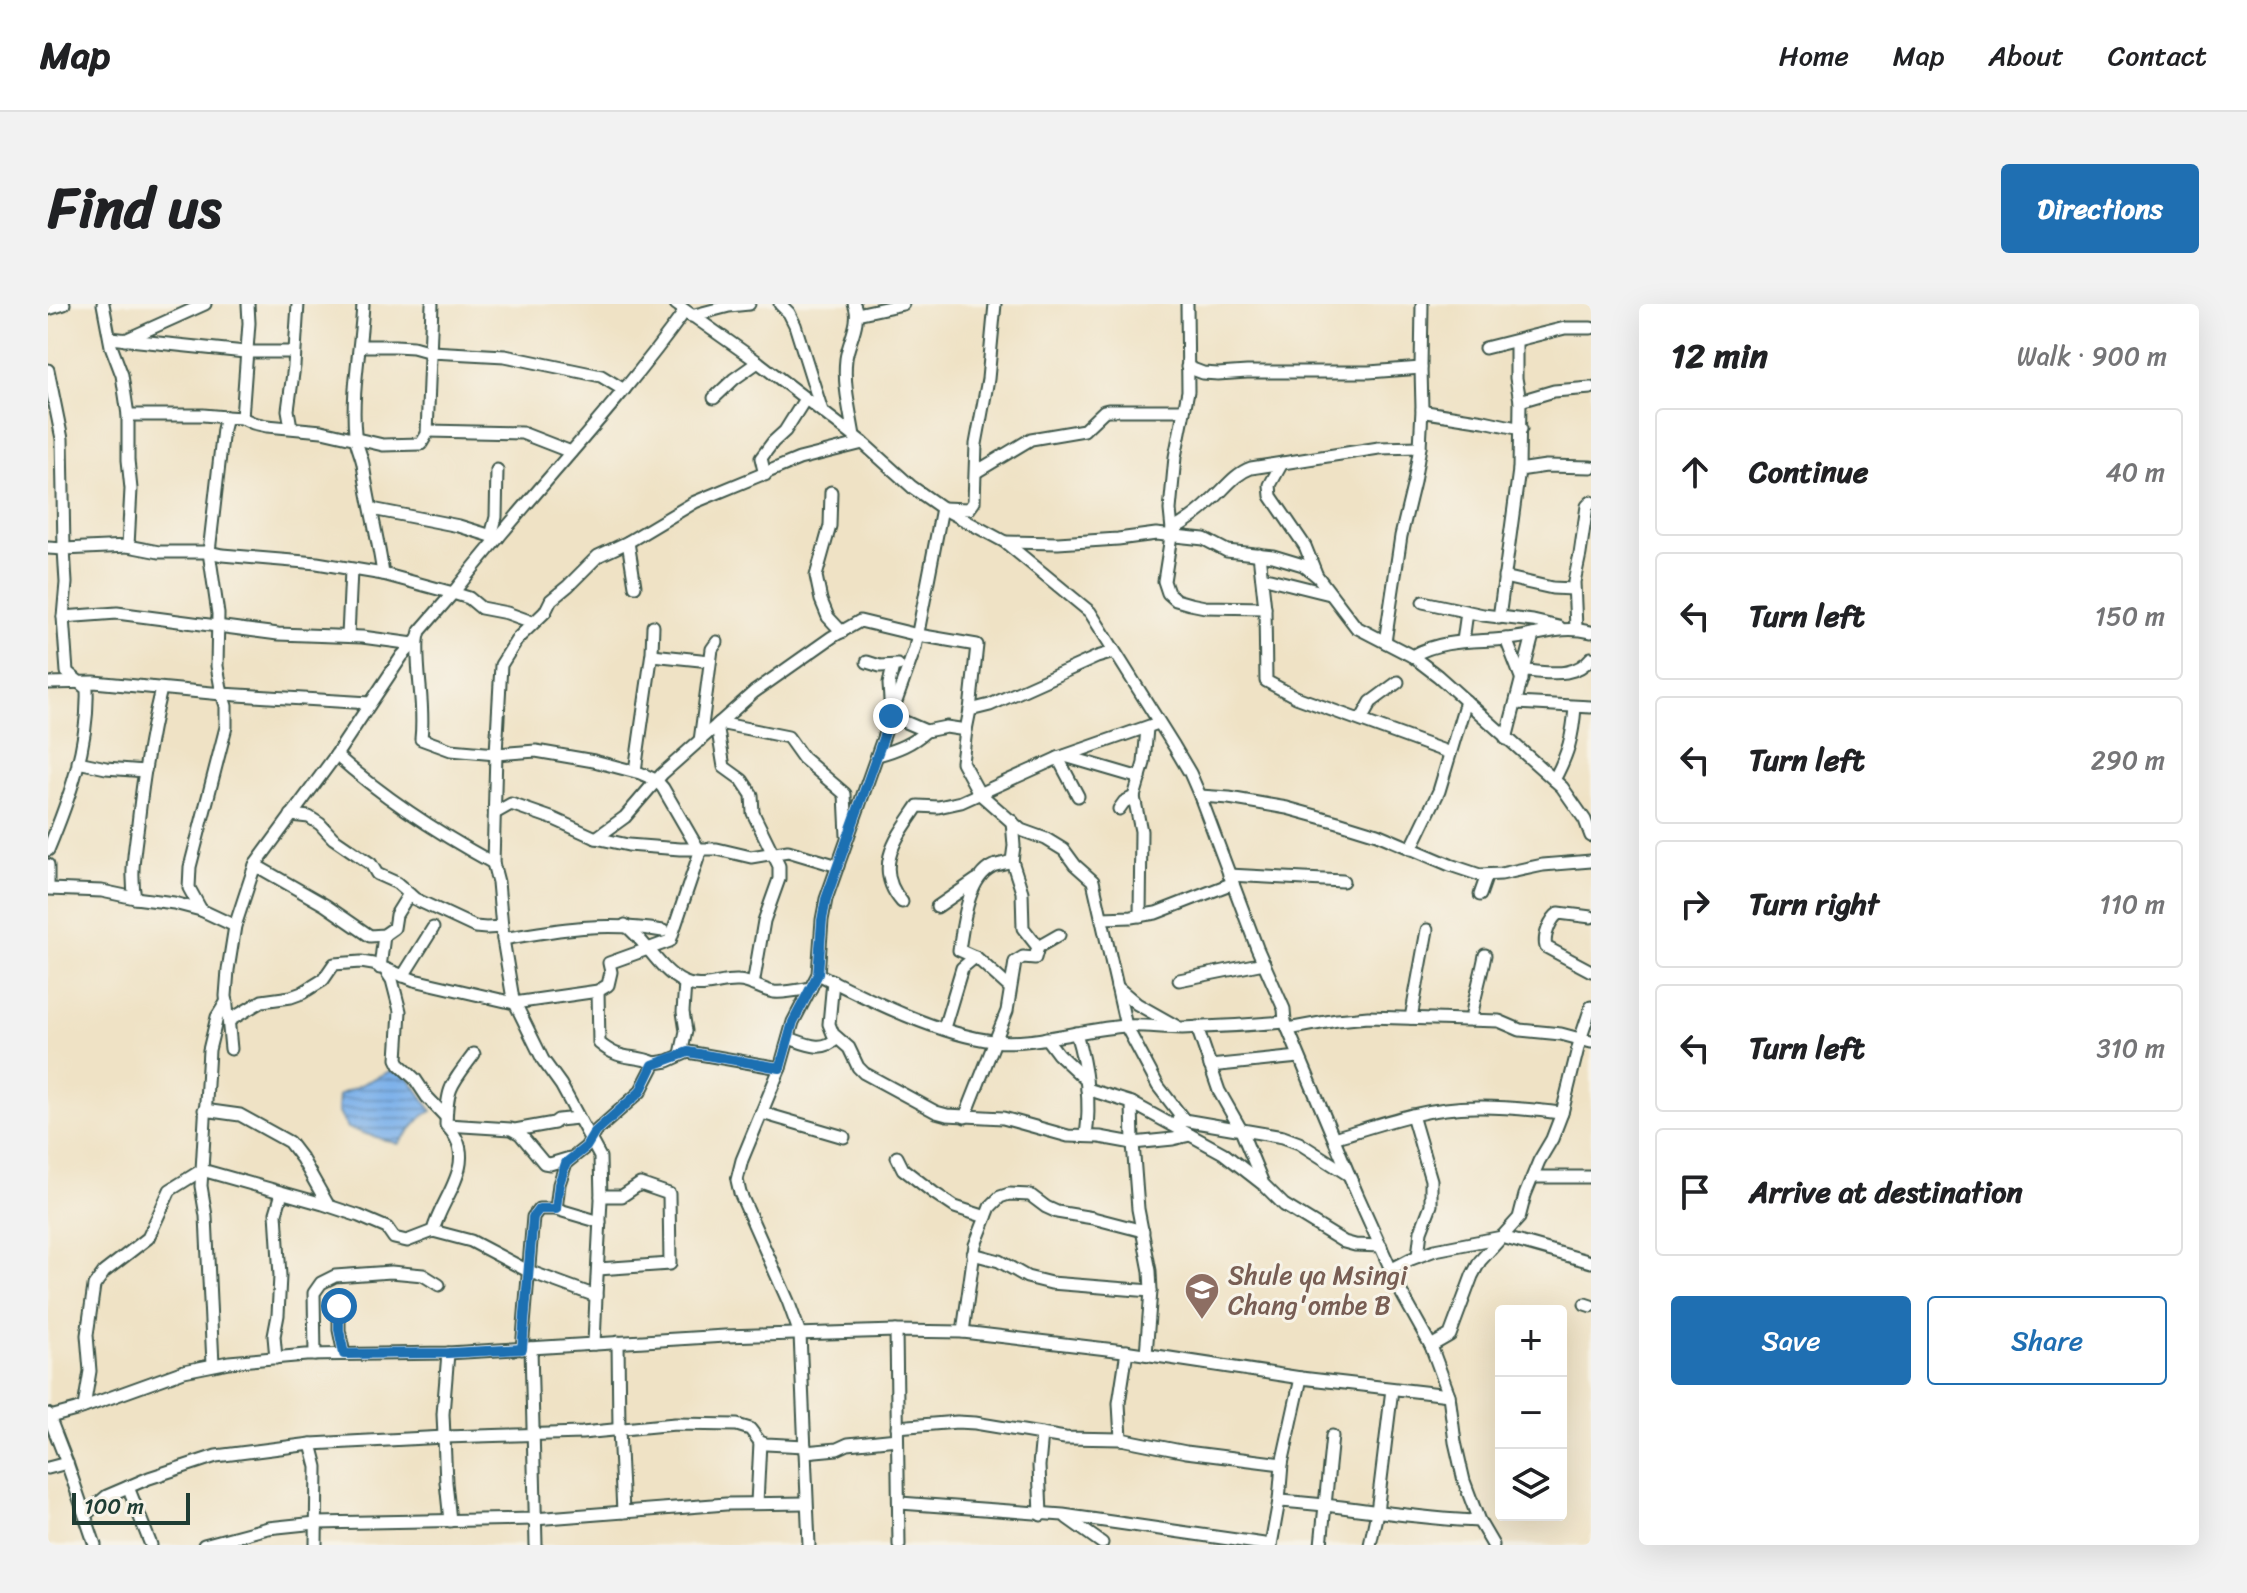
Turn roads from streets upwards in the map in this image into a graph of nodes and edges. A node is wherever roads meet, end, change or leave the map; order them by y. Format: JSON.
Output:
{"nodes":[{"id":1,"x":64,"y":304,"type":"edge"},
{"id":2,"x":103,"y":304,"type":"edge"},
{"id":3,"x":205,"y":304,"type":"edge"},
{"id":4,"x":248,"y":304,"type":"edge"},
{"id":5,"x":298,"y":304,"type":"edge"},
{"id":6,"x":363,"y":304,"type":"edge"},
{"id":7,"x":432,"y":304,"type":"edge"},
{"id":8,"x":749,"y":304,"type":"edge"},
{"id":9,"x":780,"y":304,"type":"edge"},
{"id":10,"x":903,"y":304,"type":"edge"},
{"id":11,"x":995,"y":304,"type":"edge"},
{"id":12,"x":1187,"y":304,"type":"edge"},
{"id":13,"x":1422,"y":304,"type":"edge"},
{"id":14,"x":48,"y":309,"type":"edge"},
{"id":15,"x":856,"y":309,"type":"edge"},
{"id":16,"x":684,"y":310,"type":"edge"},
{"id":17,"x":1591,"y":328,"type":"edge"},
{"id":18,"x":110,"y":338,"type":"junction"},
{"id":19,"x":123,"y":340,"type":"junction"},
{"id":20,"x":1516,"y":341,"type":"junction"},
{"id":21,"x":361,"y":346,"type":"junction"},
{"id":22,"x":1485,"y":348,"type":"dead end"},
{"id":23,"x":245,"y":352,"type":"junction"},
{"id":24,"x":294,"y":352,"type":"junction"},
{"id":25,"x":431,"y":352,"type":"junction"},
{"id":26,"x":758,"y":362,"type":"junction"},
{"id":27,"x":1187,"y":367,"type":"junction"},
{"id":28,"x":1421,"y":368,"type":"junction"},
{"id":29,"x":48,"y":370,"type":"edge"},
{"id":30,"x":1591,"y":388,"type":"edge"},
{"id":31,"x":624,"y":390,"type":"junction"},
{"id":32,"x":714,"y":398,"type":"dead end"},
{"id":33,"x":805,"y":399,"type":"junction"},
{"id":34,"x":1520,"y":401,"type":"junction"},
{"id":35,"x":1422,"y":409,"type":"junction"},
{"id":36,"x":1184,"y":410,"type":"junction"},
{"id":37,"x":822,"y":412,"type":"junction"},
{"id":38,"x":128,"y":415,"type":"junction"},
{"id":39,"x":226,"y":417,"type":"junction"},
{"id":40,"x":242,"y":418,"type":"junction"},
{"id":41,"x":291,"y":427,"type":"junction"},
{"id":42,"x":1521,"y":429,"type":"junction"},
{"id":43,"x":428,"y":431,"type":"junction"},
{"id":44,"x":355,"y":438,"type":"junction"},
{"id":45,"x":859,"y":439,"type":"junction"},
{"id":46,"x":1420,"y":447,"type":"junction"},
{"id":47,"x":571,"y":452,"type":"junction"},
{"id":48,"x":1282,"y":463,"type":"junction"},
{"id":49,"x":1591,"y":467,"type":"edge"},
{"id":50,"x":497,"y":470,"type":"dead end"},
{"id":51,"x":1519,"y":470,"type":"junction"},
{"id":52,"x":976,"y":472,"type":"junction"},
{"id":53,"x":765,"y":475,"type":"junction"},
{"id":54,"x":831,"y":492,"type":"dead end"},
{"id":55,"x":1591,"y":502,"type":"edge"},
{"id":56,"x":942,"y":508,"type":"junction"},
{"id":57,"x":372,"y":509,"type":"junction"},
{"id":58,"x":1172,"y":533,"type":"junction"},
{"id":59,"x":495,"y":537,"type":"junction"},
{"id":60,"x":628,"y":542,"type":"junction"},
{"id":61,"x":1005,"y":542,"type":"junction"},
{"id":62,"x":128,"y":546,"type":"junction"},
{"id":63,"x":48,"y":548,"type":"edge"},
{"id":64,"x":64,"y":549,"type":"junction"},
{"id":65,"x":209,"y":552,"type":"junction"},
{"id":66,"x":1259,"y":554,"type":"junction"},
{"id":67,"x":351,"y":570,"type":"junction"},
{"id":68,"x":383,"y":574,"type":"junction"},
{"id":69,"x":1262,"y":577,"type":"junction"},
{"id":70,"x":1318,"y":577,"type":"junction"},
{"id":71,"x":1504,"y":577,"type":"junction"},
{"id":72,"x":635,"y":586,"type":"dead end"},
{"id":73,"x":1573,"y":589,"type":"junction"},
{"id":74,"x":453,"y":593,"type":"junction"},
{"id":75,"x":1331,"y":594,"type":"junction"},
{"id":76,"x":1423,"y":602,"type":"dead end"},
{"id":77,"x":1265,"y":608,"type":"junction"},
{"id":78,"x":1467,"y":612,"type":"junction"},
{"id":79,"x":63,"y":617,"type":"junction"},
{"id":80,"x":1497,"y":618,"type":"junction"},
{"id":81,"x":532,"y":622,"type":"junction"},
{"id":82,"x":217,"y":625,"type":"junction"},
{"id":83,"x":653,"y":626,"type":"dead end"},
{"id":84,"x":1570,"y":628,"type":"junction"},
{"id":85,"x":842,"y":632,"type":"junction"},
{"id":86,"x":1591,"y":632,"type":"edge"},
{"id":87,"x":918,"y":635,"type":"junction"},
{"id":88,"x":1533,"y":635,"type":"junction"},
{"id":89,"x":348,"y":636,"type":"junction"},
{"id":90,"x":1506,"y":639,"type":"junction"},
{"id":91,"x":1463,"y":641,"type":"junction"},
{"id":92,"x":1484,"y":641,"type":"junction"},
{"id":93,"x":416,"y":642,"type":"junction"},
{"id":94,"x":717,"y":642,"type":"dead end"},
{"id":95,"x":1385,"y":642,"type":"junction"},
{"id":96,"x":1114,"y":652,"type":"junction"},
{"id":97,"x":652,"y":655,"type":"junction"},
{"id":98,"x":1412,"y":656,"type":"junction"},
{"id":99,"x":912,"y":658,"type":"junction"},
{"id":100,"x":1591,"y":658,"type":"edge"},
{"id":101,"x":710,"y":661,"type":"junction"},
{"id":102,"x":867,"y":662,"type":"dead end"},
{"id":103,"x":893,"y":666,"type":"junction"},
{"id":104,"x":393,"y":669,"type":"junction"},
{"id":105,"x":419,"y":675,"type":"junction"},
{"id":106,"x":1523,"y":676,"type":"junction"},
{"id":107,"x":77,"y":682,"type":"junction"},
{"id":108,"x":1398,"y":682,"type":"dead end"},
{"id":109,"x":48,"y":683,"type":"edge"},
{"id":110,"x":161,"y":689,"type":"junction"},
{"id":111,"x":222,"y":694,"type":"junction"},
{"id":112,"x":1466,"y":701,"type":"junction"},
{"id":113,"x":370,"y":703,"type":"junction"},
{"id":114,"x":1516,"y":703,"type":"junction"},
{"id":115,"x":1575,"y":707,"type":"junction"},
{"id":116,"x":1591,"y":707,"type":"edge"},
{"id":117,"x":970,"y":710,"type":"junction"},
{"id":118,"x":891,"y":716,"type":"junction"},
{"id":119,"x":1361,"y":720,"type":"junction"},
{"id":120,"x":718,"y":724,"type":"junction"},
{"id":121,"x":1152,"y":725,"type":"junction"},
{"id":122,"x":966,"y":730,"type":"junction"},
{"id":123,"x":926,"y":731,"type":"junction"},
{"id":124,"x":1506,"y":739,"type":"junction"},
{"id":125,"x":700,"y":741,"type":"junction"},
{"id":126,"x":1450,"y":753,"type":"junction"},
{"id":127,"x":496,"y":754,"type":"junction"},
{"id":128,"x":336,"y":755,"type":"junction"},
{"id":129,"x":878,"y":755,"type":"junction"},
{"id":130,"x":1061,"y":757,"type":"junction"},
{"id":131,"x":78,"y":762,"type":"junction"},
{"id":132,"x":145,"y":771,"type":"junction"},
{"id":133,"x":635,"y":771,"type":"junction"},
{"id":134,"x":1140,"y":778,"type":"junction"},
{"id":135,"x":656,"y":780,"type":"junction"},
{"id":136,"x":1554,"y":780,"type":"junction"},
{"id":137,"x":979,"y":793,"type":"junction"},
{"id":138,"x":1078,"y":796,"type":"dead end"},
{"id":139,"x":1200,"y":796,"type":"junction"},
{"id":140,"x":1134,"y":797,"type":"junction"},
{"id":141,"x":1119,"y":809,"type":"dead end"},
{"id":142,"x":495,"y":813,"type":"junction"},
{"id":143,"x":291,"y":815,"type":"junction"},
{"id":144,"x":1012,"y":821,"type":"junction"},
{"id":145,"x":1591,"y":836,"type":"edge"},
{"id":146,"x":596,"y":838,"type":"junction"},
{"id":147,"x":847,"y":840,"type":"junction"},
{"id":148,"x":699,"y":849,"type":"junction"},
{"id":149,"x":1411,"y":849,"type":"junction"},
{"id":150,"x":48,"y":850,"type":"edge"},
{"id":151,"x":772,"y":853,"type":"junction"},
{"id":152,"x":1012,"y":861,"type":"junction"},
{"id":153,"x":1591,"y":861,"type":"edge"},
{"id":154,"x":493,"y":863,"type":"junction"},
{"id":155,"x":48,"y":865,"type":"edge"},
{"id":156,"x":255,"y":865,"type":"junction"},
{"id":157,"x":838,"y":866,"type":"junction"},
{"id":158,"x":1487,"y":875,"type":"junction"},
{"id":159,"x":978,"y":878,"type":"junction"},
{"id":160,"x":1231,"y":879,"type":"junction"},
{"id":161,"x":1343,"y":881,"type":"dead end"},
{"id":162,"x":48,"y":887,"type":"edge"},
{"id":163,"x":189,"y":888,"type":"junction"},
{"id":164,"x":409,"y":894,"type":"junction"},
{"id":165,"x":1480,"y":895,"type":"dead end"},
{"id":166,"x":135,"y":898,"type":"junction"},
{"id":167,"x":902,"y":902,"type":"dead end"},
{"id":168,"x":174,"y":903,"type":"junction"},
{"id":169,"x":937,"y":907,"type":"dead end"},
{"id":170,"x":201,"y":910,"type":"junction"},
{"id":171,"x":1140,"y":916,"type":"junction"},
{"id":172,"x":1591,"y":917,"type":"edge"},
{"id":173,"x":1102,"y":918,"type":"junction"},
{"id":174,"x":625,"y":925,"type":"junction"},
{"id":175,"x":235,"y":926,"type":"junction"},
{"id":176,"x":433,"y":928,"type":"dead end"},
{"id":177,"x":1427,"y":930,"type":"dead end"},
{"id":178,"x":663,"y":931,"type":"dead end"},
{"id":179,"x":503,"y":933,"type":"junction"},
{"id":180,"x":384,"y":935,"type":"junction"},
{"id":181,"x":1059,"y":935,"type":"dead end"},
{"id":182,"x":1038,"y":947,"type":"junction"},
{"id":183,"x":649,"y":948,"type":"junction"},
{"id":184,"x":1485,"y":955,"type":"dead end"},
{"id":185,"x":975,"y":957,"type":"junction"},
{"id":186,"x":1264,"y":963,"type":"junction"},
{"id":187,"x":383,"y":969,"type":"junction"},
{"id":188,"x":1591,"y":971,"type":"edge"},
{"id":189,"x":818,"y":974,"type":"junction"},
{"id":190,"x":403,"y":976,"type":"junction"},
{"id":191,"x":1179,"y":980,"type":"dead end"},
{"id":192,"x":833,"y":981,"type":"junction"},
{"id":193,"x":685,"y":983,"type":"junction"},
{"id":194,"x":753,"y":985,"type":"junction"},
{"id":195,"x":1117,"y":987,"type":"junction"},
{"id":196,"x":811,"y":988,"type":"junction"},
{"id":197,"x":1010,"y":988,"type":"junction"},
{"id":198,"x":598,"y":991,"type":"junction"},
{"id":199,"x":227,"y":1001,"type":"junction"},
{"id":200,"x":514,"y":1003,"type":"junction"},
{"id":201,"x":1591,"y":1007,"type":"edge"},
{"id":202,"x":1411,"y":1018,"type":"junction"},
{"id":203,"x":230,"y":1020,"type":"junction"},
{"id":204,"x":1471,"y":1020,"type":"junction"},
{"id":205,"x":1126,"y":1026,"type":"junction"},
{"id":206,"x":1286,"y":1026,"type":"junction"},
{"id":207,"x":1197,"y":1027,"type":"junction"},
{"id":208,"x":944,"y":1028,"type":"junction"},
{"id":209,"x":1179,"y":1028,"type":"junction"},
{"id":210,"x":1076,"y":1033,"type":"junction"},
{"id":211,"x":789,"y":1038,"type":"junction"},
{"id":212,"x":837,"y":1038,"type":"junction"},
{"id":213,"x":1046,"y":1038,"type":"junction"},
{"id":214,"x":1586,"y":1041,"type":"edge"},
{"id":215,"x":996,"y":1042,"type":"junction"},
{"id":216,"x":231,"y":1049,"type":"dead end"},
{"id":217,"x":474,"y":1054,"type":"dead end"},
{"id":218,"x":681,"y":1054,"type":"junction"},
{"id":219,"x":1299,"y":1057,"type":"junction"},
{"id":220,"x":655,"y":1063,"type":"junction"},
{"id":221,"x":1210,"y":1066,"type":"junction"},
{"id":222,"x":780,"y":1068,"type":"junction"},
{"id":223,"x":1086,"y":1084,"type":"junction"},
{"id":224,"x":1132,"y":1103,"type":"junction"},
{"id":225,"x":204,"y":1110,"type":"junction"},
{"id":226,"x":762,"y":1113,"type":"junction"},
{"id":227,"x":1562,"y":1113,"type":"junction"},
{"id":228,"x":1412,"y":1115,"type":"junction"},
{"id":229,"x":1154,"y":1116,"type":"junction"},
{"id":230,"x":965,"y":1117,"type":"junction"},
{"id":231,"x":578,"y":1118,"type":"junction"},
{"id":232,"x":446,"y":1121,"type":"junction"},
{"id":233,"x":1185,"y":1121,"type":"junction"},
{"id":234,"x":1240,"y":1128,"type":"junction"},
{"id":235,"x":515,"y":1130,"type":"junction"},
{"id":236,"x":1190,"y":1135,"type":"junction"},
{"id":237,"x":1086,"y":1136,"type":"junction"},
{"id":238,"x":844,"y":1137,"type":"dead end"},
{"id":239,"x":1334,"y":1138,"type":"junction"},
{"id":240,"x":590,"y":1139,"type":"junction"},
{"id":241,"x":1133,"y":1143,"type":"junction"},
{"id":242,"x":897,"y":1157,"type":"dead end"},
{"id":243,"x":572,"y":1158,"type":"junction"},
{"id":244,"x":202,"y":1170,"type":"junction"},
{"id":245,"x":1349,"y":1175,"type":"junction"},
{"id":246,"x":1533,"y":1177,"type":"junction"},
{"id":247,"x":1591,"y":1177,"type":"edge"},
{"id":248,"x":1264,"y":1185,"type":"junction"},
{"id":249,"x":282,"y":1193,"type":"junction"},
{"id":250,"x":601,"y":1196,"type":"junction"},
{"id":251,"x":328,"y":1205,"type":"junction"},
{"id":252,"x":556,"y":1209,"type":"junction"},
{"id":253,"x":986,"y":1217,"type":"junction"},
{"id":254,"x":600,"y":1222,"type":"junction"},
{"id":255,"x":433,"y":1231,"type":"junction"},
{"id":256,"x":1143,"y":1231,"type":"junction"},
{"id":257,"x":1502,"y":1237,"type":"junction"},
{"id":258,"x":1381,"y":1246,"type":"junction"},
{"id":259,"x":973,"y":1254,"type":"junction"},
{"id":260,"x":1418,"y":1256,"type":"junction"},
{"id":261,"x":1591,"y":1262,"type":"edge"},
{"id":262,"x":598,"y":1269,"type":"junction"},
{"id":263,"x":1392,"y":1269,"type":"junction"},
{"id":264,"x":528,"y":1271,"type":"junction"},
{"id":265,"x":439,"y":1285,"type":"dead end"},
{"id":266,"x":1151,"y":1291,"type":"junction"},
{"id":267,"x":596,"y":1296,"type":"junction"},
{"id":268,"x":339,"y":1306,"type":"dead end"},
{"id":269,"x":896,"y":1331,"type":"junction"},
{"id":270,"x":963,"y":1332,"type":"junction"},
{"id":271,"x":800,"y":1334,"type":"junction"},
{"id":272,"x":618,"y":1342,"type":"junction"},
{"id":273,"x":594,"y":1344,"type":"junction"},
{"id":274,"x":1431,"y":1346,"type":"junction"},
{"id":275,"x":527,"y":1348,"type":"junction"},
{"id":276,"x":1127,"y":1351,"type":"junction"},
{"id":277,"x":448,"y":1353,"type":"junction"},
{"id":278,"x":344,"y":1354,"type":"junction"},
{"id":279,"x":1146,"y":1354,"type":"junction"},
{"id":280,"x":315,"y":1355,"type":"junction"},
{"id":281,"x":276,"y":1358,"type":"junction"},
{"id":282,"x":213,"y":1364,"type":"junction"},
{"id":283,"x":1301,"y":1378,"type":"junction"},
{"id":284,"x":1392,"y":1389,"type":"junction"},
{"id":285,"x":1449,"y":1395,"type":"junction"},
{"id":286,"x":84,"y":1407,"type":"junction"},
{"id":287,"x":49,"y":1416,"type":"edge"},
{"id":288,"x":619,"y":1429,"type":"junction"},
{"id":289,"x":534,"y":1433,"type":"junction"},
{"id":290,"x":897,"y":1433,"type":"junction"},
{"id":291,"x":1042,"y":1434,"type":"junction"},
{"id":292,"x":1332,"y":1436,"type":"dead end"},
{"id":293,"x":445,"y":1437,"type":"junction"},
{"id":294,"x":1121,"y":1439,"type":"junction"},
{"id":295,"x":760,"y":1442,"type":"junction"},
{"id":296,"x":311,"y":1444,"type":"junction"},
{"id":297,"x":805,"y":1449,"type":"junction"},
{"id":298,"x":67,"y":1463,"type":"junction"},
{"id":299,"x":1282,"y":1464,"type":"junction"},
{"id":300,"x":48,"y":1468,"type":"edge"},
{"id":301,"x":128,"y":1487,"type":"junction"},
{"id":302,"x":1279,"y":1501,"type":"junction"},
{"id":303,"x":757,"y":1503,"type":"junction"},
{"id":304,"x":806,"y":1503,"type":"junction"},
{"id":305,"x":900,"y":1503,"type":"junction"},
{"id":306,"x":1324,"y":1503,"type":"junction"},
{"id":307,"x":623,"y":1512,"type":"junction"},
{"id":308,"x":1377,"y":1512,"type":"junction"},
{"id":309,"x":85,"y":1515,"type":"junction"},
{"id":310,"x":1041,"y":1515,"type":"junction"},
{"id":311,"x":1063,"y":1515,"type":"junction"},
{"id":312,"x":534,"y":1519,"type":"junction"},
{"id":313,"x":450,"y":1521,"type":"junction"},
{"id":314,"x":1479,"y":1521,"type":"junction"},
{"id":315,"x":1102,"y":1522,"type":"junction"},
{"id":316,"x":316,"y":1523,"type":"junction"},
{"id":317,"x":1102,"y":1544,"type":"edge"},
{"id":318,"x":95,"y":1545,"type":"edge"},
{"id":319,"x":151,"y":1545,"type":"edge"},
{"id":320,"x":204,"y":1545,"type":"edge"},
{"id":321,"x":316,"y":1545,"type":"edge"},
{"id":322,"x":536,"y":1545,"type":"edge"},
{"id":323,"x":809,"y":1545,"type":"edge"},
{"id":324,"x":899,"y":1545,"type":"edge"},
{"id":325,"x":1271,"y":1545,"type":"edge"},
{"id":326,"x":1321,"y":1545,"type":"edge"},
{"id":327,"x":1370,"y":1545,"type":"edge"},
{"id":328,"x":1493,"y":1545,"type":"edge"}],
"edges":[{"from":1,"to":14,"type":"street"},
{"from":2,"to":18,"type":"street"},
{"from":3,"to":19,"type":"street"},
{"from":4,"to":23,"type":"street"},
{"from":5,"to":24,"type":"street"},
{"from":6,"to":21,"type":"street"},
{"from":7,"to":25,"type":"street"},
{"from":8,"to":16,"type":"street"},
{"from":9,"to":37,"type":"street"},
{"from":10,"to":15,"type":"street"},
{"from":11,"to":52,"type":"street"},
{"from":12,"to":27,"type":"street"},
{"from":13,"to":28,"type":"street"},
{"from":15,"to":45,"type":"street"},
{"from":16,"to":26,"type":"street"},
{"from":16,"to":31,"type":"street"},
{"from":17,"to":20,"type":"street"},
{"from":18,"to":19,"type":"street"},
{"from":18,"to":38,"type":"street"},
{"from":19,"to":23,"type":"street"},
{"from":20,"to":22,"type":"street"},
{"from":20,"to":34,"type":"street"},
{"from":21,"to":25,"type":"street"},
{"from":21,"to":44,"type":"street"},
{"from":23,"to":24,"type":"street"},
{"from":23,"to":40,"type":"street"},
{"from":24,"to":41,"type":"street"},
{"from":25,"to":31,"type":"street"},
{"from":25,"to":43,"type":"street"},
{"from":26,"to":32,"type":"street"},
{"from":26,"to":33,"type":"street"},
{"from":27,"to":28,"type":"street"},
{"from":27,"to":36,"type":"street"},
{"from":28,"to":35,"type":"street"},
{"from":29,"to":64,"type":"street"},
{"from":30,"to":34,"type":"street"},
{"from":31,"to":47,"type":"street"},
{"from":33,"to":37,"type":"street"},
{"from":33,"to":53,"type":"street"},
{"from":34,"to":42,"type":"street"},
{"from":35,"to":42,"type":"street"},
{"from":35,"to":46,"type":"street"},
{"from":36,"to":52,"type":"street"},
{"from":36,"to":58,"type":"street"},
{"from":37,"to":45,"type":"street"},
{"from":38,"to":39,"type":"street"},
{"from":38,"to":62,"type":"street"},
{"from":39,"to":40,"type":"street"},
{"from":39,"to":65,"type":"street"},
{"from":40,"to":41,"type":"street"},
{"from":41,"to":44,"type":"street"},
{"from":42,"to":51,"type":"street"},
{"from":43,"to":44,"type":"street"},
{"from":43,"to":47,"type":"street"},
{"from":44,"to":57,"type":"street"},
{"from":45,"to":53,"type":"street"},
{"from":45,"to":56,"type":"street"},
{"from":46,"to":48,"type":"street"},
{"from":46,"to":95,"type":"street"},
{"from":47,"to":59,"type":"street"},
{"from":48,"to":58,"type":"street"},
{"from":48,"to":70,"type":"street"},
{"from":49,"to":51,"type":"street"},
{"from":50,"to":59,"type":"street"},
{"from":51,"to":71,"type":"street"},
{"from":52,"to":56,"type":"street"},
{"from":53,"to":60,"type":"street"},
{"from":54,"to":85,"type":"street"},
{"from":55,"to":73,"type":"street"},
{"from":56,"to":61,"type":"street"},
{"from":56,"to":87,"type":"street"},
{"from":57,"to":59,"type":"street"},
{"from":57,"to":68,"type":"street"},
{"from":58,"to":61,"type":"street"},
{"from":58,"to":66,"type":"street"},
{"from":58,"to":77,"type":"street"},
{"from":59,"to":74,"type":"street"},
{"from":60,"to":72,"type":"street"},
{"from":60,"to":81,"type":"street"},
{"from":61,"to":96,"type":"street"},
{"from":62,"to":64,"type":"street"},
{"from":62,"to":65,"type":"street"},
{"from":63,"to":64,"type":"street"},
{"from":64,"to":79,"type":"street"},
{"from":65,"to":67,"type":"street"},
{"from":65,"to":82,"type":"street"},
{"from":66,"to":69,"type":"street"},
{"from":66,"to":70,"type":"street"},
{"from":67,"to":68,"type":"street"},
{"from":67,"to":89,"type":"street"},
{"from":68,"to":74,"type":"street"},
{"from":69,"to":75,"type":"street"},
{"from":69,"to":77,"type":"street"},
{"from":70,"to":75,"type":"street"},
{"from":71,"to":73,"type":"street"},
{"from":71,"to":80,"type":"street"},
{"from":73,"to":84,"type":"street"},
{"from":74,"to":81,"type":"street"},
{"from":74,"to":93,"type":"street"},
{"from":75,"to":95,"type":"street"},
{"from":76,"to":78,"type":"street"},
{"from":77,"to":119,"type":"street"},
{"from":78,"to":80,"type":"street"},
{"from":78,"to":91,"type":"street"},
{"from":79,"to":82,"type":"street"},
{"from":79,"to":107,"type":"street"},
{"from":80,"to":84,"type":"street"},
{"from":80,"to":92,"type":"street"},
{"from":81,"to":127,"type":"street"},
{"from":82,"to":89,"type":"street"},
{"from":82,"to":111,"type":"street"},
{"from":83,"to":97,"type":"street"},
{"from":84,"to":86,"type":"street"},
{"from":84,"to":88,"type":"street"},
{"from":85,"to":87,"type":"street"},
{"from":85,"to":120,"type":"street"},
{"from":87,"to":99,"type":"street"},
{"from":87,"to":117,"type":"street"},
{"from":88,"to":90,"type":"street"},
{"from":88,"to":106,"type":"street"},
{"from":89,"to":93,"type":"street"},
{"from":90,"to":92,"type":"street"},
{"from":90,"to":106,"type":"street"},
{"from":91,"to":92,"type":"street"},
{"from":91,"to":98,"type":"street"},
{"from":93,"to":104,"type":"street"},
{"from":93,"to":105,"type":"street"},
{"from":94,"to":101,"type":"street"},
{"from":95,"to":98,"type":"street"},
{"from":96,"to":117,"type":"street"},
{"from":96,"to":121,"type":"street"},
{"from":97,"to":101,"type":"street"},
{"from":97,"to":133,"type":"street"},
{"from":98,"to":112,"type":"street"},
{"from":99,"to":103,"type":"street"},
{"from":99,"to":118,"type":"street"},
{"from":100,"to":106,"type":"street"},
{"from":101,"to":125,"type":"street"},
{"from":102,"to":103,"type":"street"},
{"from":103,"to":118,"type":"street"},
{"from":104,"to":105,"type":"street"},
{"from":104,"to":113,"type":"street"},
{"from":105,"to":127,"type":"street"},
{"from":106,"to":114,"type":"street"},
{"from":107,"to":109,"type":"street"},
{"from":107,"to":110,"type":"street"},
{"from":107,"to":131,"type":"street"},
{"from":108,"to":119,"type":"street"},
{"from":110,"to":111,"type":"street"},
{"from":110,"to":132,"type":"street"},
{"from":111,"to":113,"type":"street"},
{"from":111,"to":163,"type":"street"},
{"from":112,"to":124,"type":"street"},
{"from":112,"to":126,"type":"street"},
{"from":113,"to":128,"type":"street"},
{"from":114,"to":115,"type":"street"},
{"from":114,"to":124,"type":"street"},
{"from":115,"to":116,"type":"street"},
{"from":115,"to":136,"type":"street"},
{"from":117,"to":122,"type":"street"},
{"from":118,"to":123,"type":"street"},
{"from":118,"to":129,"type":"street"},
{"from":119,"to":126,"type":"street"},
{"from":120,"to":125,"type":"street"},
{"from":120,"to":147,"type":"street"},
{"from":120,"to":151,"type":"street"},
{"from":121,"to":130,"type":"street"},
{"from":121,"to":134,"type":"street"},
{"from":121,"to":139,"type":"street"},
{"from":122,"to":123,"type":"street"},
{"from":122,"to":137,"type":"street"},
{"from":123,"to":129,"type":"street"},
{"from":124,"to":136,"type":"street"},
{"from":125,"to":135,"type":"street"},
{"from":126,"to":149,"type":"street"},
{"from":127,"to":133,"type":"street"},
{"from":127,"to":142,"type":"street"},
{"from":128,"to":143,"type":"street"},
{"from":128,"to":154,"type":"street"},
{"from":129,"to":147,"type":"street"},
{"from":130,"to":134,"type":"street"},
{"from":130,"to":137,"type":"street"},
{"from":130,"to":138,"type":"street"},
{"from":131,"to":132,"type":"street"},
{"from":131,"to":150,"type":"street"},
{"from":132,"to":166,"type":"street"},
{"from":133,"to":135,"type":"street"},
{"from":134,"to":140,"type":"street"},
{"from":135,"to":146,"type":"street"},
{"from":135,"to":148,"type":"street"},
{"from":136,"to":145,"type":"street"},
{"from":137,"to":144,"type":"street"},
{"from":137,"to":167,"type":"street"},
{"from":139,"to":149,"type":"street"},
{"from":139,"to":160,"type":"street"},
{"from":140,"to":141,"type":"street"},
{"from":140,"to":171,"type":"street"},
{"from":142,"to":146,"type":"street"},
{"from":142,"to":154,"type":"street"},
{"from":143,"to":156,"type":"street"},
{"from":143,"to":164,"type":"street"},
{"from":144,"to":152,"type":"street"},
{"from":144,"to":173,"type":"street"},
{"from":146,"to":148,"type":"street"},
{"from":147,"to":157,"type":"street"},
{"from":148,"to":151,"type":"street"},
{"from":148,"to":183,"type":"street"},
{"from":149,"to":158,"type":"street"},
{"from":151,"to":157,"type":"street"},
{"from":151,"to":194,"type":"street"},
{"from":152,"to":159,"type":"street"},
{"from":152,"to":182,"type":"street"},
{"from":153,"to":158,"type":"street"},
{"from":154,"to":179,"type":"street"},
{"from":155,"to":162,"type":"street"},
{"from":156,"to":175,"type":"street"},
{"from":156,"to":180,"type":"street"},
{"from":157,"to":189,"type":"street"},
{"from":158,"to":165,"type":"street"},
{"from":159,"to":169,"type":"street"},
{"from":159,"to":185,"type":"street"},
{"from":160,"to":161,"type":"street"},
{"from":160,"to":171,"type":"street"},
{"from":160,"to":186,"type":"street"},
{"from":162,"to":166,"type":"street"},
{"from":163,"to":168,"type":"street"},
{"from":163,"to":170,"type":"street"},
{"from":164,"to":179,"type":"street"},
{"from":164,"to":180,"type":"street"},
{"from":166,"to":168,"type":"street"},
{"from":168,"to":170,"type":"street"},
{"from":170,"to":175,"type":"street"},
{"from":171,"to":173,"type":"street"},
{"from":172,"to":188,"type":"street"},
{"from":173,"to":195,"type":"street"},
{"from":174,"to":178,"type":"street"},
{"from":174,"to":179,"type":"street"},
{"from":174,"to":183,"type":"street"},
{"from":175,"to":199,"type":"street"},
{"from":176,"to":190,"type":"street"},
{"from":177,"to":202,"type":"street"},
{"from":179,"to":200,"type":"street"},
{"from":180,"to":187,"type":"street"},
{"from":181,"to":182,"type":"street"},
{"from":182,"to":197,"type":"street"},
{"from":183,"to":193,"type":"street"},
{"from":183,"to":198,"type":"street"},
{"from":184,"to":204,"type":"street"},
{"from":185,"to":197,"type":"street"},
{"from":185,"to":208,"type":"street"},
{"from":186,"to":191,"type":"street"},
{"from":186,"to":206,"type":"street"},
{"from":187,"to":190,"type":"street"},
{"from":187,"to":203,"type":"street"},
{"from":187,"to":232,"type":"street"},
{"from":189,"to":192,"type":"street"},
{"from":189,"to":196,"type":"street"},
{"from":190,"to":200,"type":"street"},
{"from":192,"to":208,"type":"street"},
{"from":192,"to":212,"type":"street"},
{"from":193,"to":194,"type":"street"},
{"from":193,"to":218,"type":"street"},
{"from":194,"to":196,"type":"street"},
{"from":195,"to":205,"type":"street"},
{"from":195,"to":209,"type":"street"},
{"from":196,"to":211,"type":"street"},
{"from":197,"to":215,"type":"street"},
{"from":198,"to":200,"type":"street"},
{"from":198,"to":220,"type":"street"},
{"from":199,"to":203,"type":"street"},
{"from":199,"to":225,"type":"street"},
{"from":200,"to":231,"type":"street"},
{"from":201,"to":214,"type":"street"},
{"from":202,"to":204,"type":"street"},
{"from":202,"to":206,"type":"street"},
{"from":203,"to":216,"type":"street"},
{"from":204,"to":214,"type":"street"},
{"from":205,"to":209,"type":"street"},
{"from":205,"to":210,"type":"street"},
{"from":205,"to":233,"type":"street"},
{"from":206,"to":207,"type":"street"},
{"from":206,"to":219,"type":"street"},
{"from":207,"to":209,"type":"street"},
{"from":207,"to":221,"type":"street"},
{"from":208,"to":215,"type":"street"},
{"from":210,"to":213,"type":"street"},
{"from":210,"to":223,"type":"street"},
{"from":211,"to":212,"type":"street"},
{"from":211,"to":222,"type":"street"},
{"from":212,"to":230,"type":"street"},
{"from":213,"to":215,"type":"street"},
{"from":213,"to":223,"type":"street"},
{"from":214,"to":227,"type":"street"},
{"from":215,"to":230,"type":"street"},
{"from":217,"to":232,"type":"street"},
{"from":218,"to":220,"type":"street"},
{"from":218,"to":222,"type":"street"},
{"from":219,"to":221,"type":"street"},
{"from":219,"to":239,"type":"street"},
{"from":220,"to":240,"type":"street"},
{"from":221,"to":234,"type":"street"},
{"from":222,"to":226,"type":"street"},
{"from":223,"to":224,"type":"street"},
{"from":223,"to":237,"type":"street"},
{"from":224,"to":229,"type":"street"},
{"from":224,"to":241,"type":"street"},
{"from":225,"to":244,"type":"street"},
{"from":225,"to":251,"type":"street"},
{"from":226,"to":238,"type":"street"},
{"from":226,"to":271,"type":"street"},
{"from":227,"to":228,"type":"street"},
{"from":227,"to":246,"type":"street"},
{"from":228,"to":239,"type":"street"},
{"from":228,"to":260,"type":"street"},
{"from":229,"to":233,"type":"street"},
{"from":229,"to":236,"type":"street"},
{"from":230,"to":237,"type":"street"},
{"from":231,"to":235,"type":"street"},
{"from":231,"to":240,"type":"street"},
{"from":232,"to":235,"type":"street"},
{"from":232,"to":255,"type":"street"},
{"from":233,"to":234,"type":"street"},
{"from":234,"to":245,"type":"street"},
{"from":234,"to":248,"type":"street"},
{"from":235,"to":243,"type":"street"},
{"from":236,"to":241,"type":"street"},
{"from":236,"to":248,"type":"street"},
{"from":237,"to":241,"type":"street"},
{"from":239,"to":245,"type":"street"},
{"from":240,"to":243,"type":"street"},
{"from":240,"to":250,"type":"street"},
{"from":241,"to":256,"type":"street"},
{"from":242,"to":253,"type":"street"},
{"from":243,"to":252,"type":"street"},
{"from":244,"to":249,"type":"street"},
{"from":244,"to":282,"type":"street"},
{"from":244,"to":286,"type":"street"},
{"from":245,"to":258,"type":"street"},
{"from":246,"to":247,"type":"street"},
{"from":246,"to":257,"type":"street"},
{"from":248,"to":258,"type":"street"},
{"from":249,"to":251,"type":"street"},
{"from":249,"to":281,"type":"street"},
{"from":250,"to":254,"type":"street"},
{"from":250,"to":262,"type":"street"},
{"from":251,"to":255,"type":"street"},
{"from":252,"to":254,"type":"street"},
{"from":252,"to":264,"type":"street"},
{"from":253,"to":256,"type":"street"},
{"from":253,"to":259,"type":"street"},
{"from":254,"to":262,"type":"street"},
{"from":255,"to":264,"type":"street"},
{"from":256,"to":266,"type":"street"},
{"from":257,"to":260,"type":"street"},
{"from":257,"to":261,"type":"street"},
{"from":257,"to":274,"type":"street"},
{"from":258,"to":263,"type":"street"},
{"from":259,"to":266,"type":"street"},
{"from":259,"to":270,"type":"street"},
{"from":260,"to":263,"type":"street"},
{"from":262,"to":267,"type":"street"},
{"from":263,"to":274,"type":"street"},
{"from":264,"to":267,"type":"street"},
{"from":264,"to":275,"type":"street"},
{"from":265,"to":280,"type":"street"},
{"from":266,"to":279,"type":"street"},
{"from":267,"to":273,"type":"street"},
{"from":268,"to":278,"type":"street"},
{"from":269,"to":270,"type":"street"},
{"from":269,"to":271,"type":"street"},
{"from":269,"to":290,"type":"street"},
{"from":270,"to":276,"type":"street"},
{"from":271,"to":272,"type":"street"},
{"from":271,"to":297,"type":"street"},
{"from":272,"to":273,"type":"street"},
{"from":272,"to":288,"type":"street"},
{"from":273,"to":275,"type":"street"},
{"from":274,"to":285,"type":"street"},
{"from":275,"to":277,"type":"street"},
{"from":275,"to":289,"type":"street"},
{"from":276,"to":279,"type":"street"},
{"from":276,"to":294,"type":"street"},
{"from":277,"to":278,"type":"street"},
{"from":277,"to":293,"type":"street"},
{"from":278,"to":280,"type":"street"},
{"from":279,"to":283,"type":"street"},
{"from":280,"to":281,"type":"street"},
{"from":281,"to":282,"type":"street"},
{"from":282,"to":286,"type":"street"},
{"from":283,"to":284,"type":"street"},
{"from":283,"to":299,"type":"street"},
{"from":284,"to":285,"type":"street"},
{"from":284,"to":308,"type":"street"},
{"from":285,"to":314,"type":"street"},
{"from":286,"to":287,"type":"street"},
{"from":287,"to":298,"type":"street"},
{"from":288,"to":289,"type":"street"},
{"from":288,"to":295,"type":"street"},
{"from":288,"to":307,"type":"street"},
{"from":289,"to":293,"type":"street"},
{"from":289,"to":312,"type":"street"},
{"from":290,"to":291,"type":"street"},
{"from":290,"to":297,"type":"street"},
{"from":290,"to":305,"type":"street"},
{"from":291,"to":294,"type":"street"},
{"from":291,"to":310,"type":"street"},
{"from":292,"to":306,"type":"street"},
{"from":293,"to":296,"type":"street"},
{"from":293,"to":313,"type":"street"},
{"from":294,"to":299,"type":"street"},
{"from":295,"to":297,"type":"street"},
{"from":295,"to":303,"type":"street"},
{"from":296,"to":301,"type":"street"},
{"from":296,"to":316,"type":"street"},
{"from":297,"to":304,"type":"street"},
{"from":298,"to":300,"type":"street"},
{"from":298,"to":309,"type":"street"},
{"from":299,"to":302,"type":"street"},
{"from":301,"to":309,"type":"street"},
{"from":301,"to":319,"type":"street"},
{"from":302,"to":306,"type":"street"},
{"from":302,"to":325,"type":"street"},
{"from":303,"to":304,"type":"street"},
{"from":303,"to":307,"type":"street"},
{"from":304,"to":323,"type":"street"},
{"from":305,"to":310,"type":"street"},
{"from":305,"to":324,"type":"street"},
{"from":306,"to":308,"type":"street"},
{"from":306,"to":326,"type":"street"},
{"from":307,"to":312,"type":"street"},
{"from":308,"to":314,"type":"street"},
{"from":308,"to":327,"type":"street"},
{"from":309,"to":318,"type":"street"},
{"from":310,"to":311,"type":"street"},
{"from":311,"to":315,"type":"street"},
{"from":311,"to":317,"type":"street"},
{"from":312,"to":313,"type":"street"},
{"from":312,"to":322,"type":"street"},
{"from":313,"to":316,"type":"street"},
{"from":314,"to":328,"type":"street"},
{"from":315,"to":317,"type":"street"},
{"from":315,"to":325,"type":"street"},
{"from":316,"to":320,"type":"street"},
{"from":316,"to":321,"type":"street"}]}
